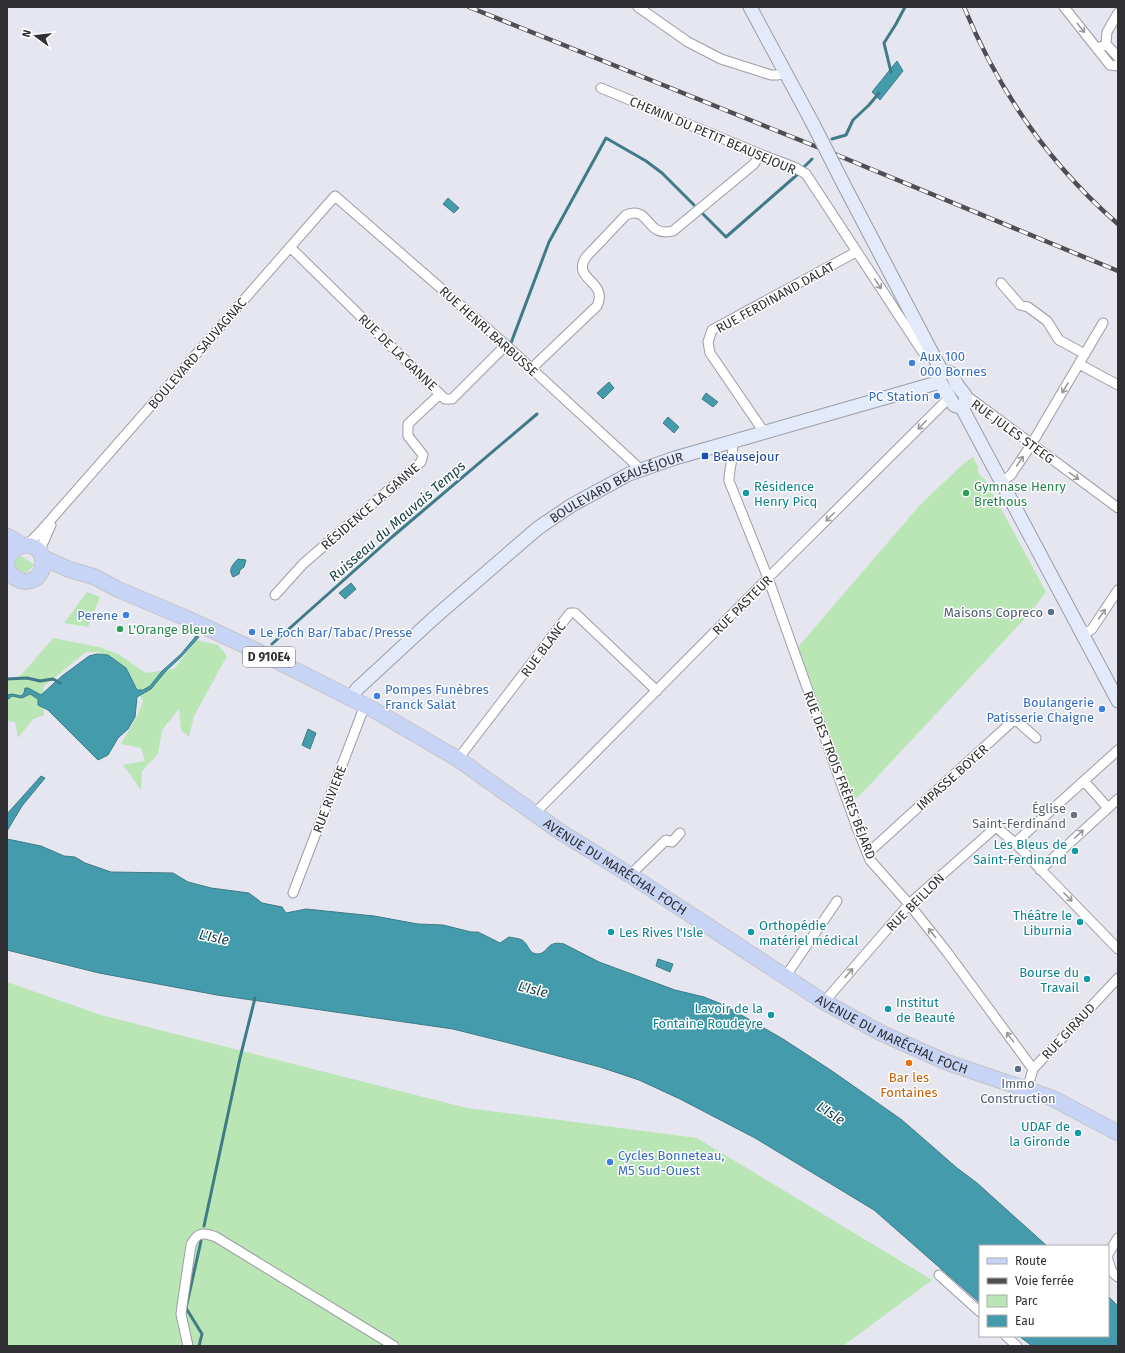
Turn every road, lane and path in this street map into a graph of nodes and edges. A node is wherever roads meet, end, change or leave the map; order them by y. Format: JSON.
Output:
{"nodes":[{"id":1,"x":638,"y":7,"type":"edge"},
{"id":2,"x":750,"y":7,"type":"edge"},
{"id":3,"x":1064,"y":7,"type":"edge"},
{"id":4,"x":1118,"y":14,"type":"edge"},
{"id":5,"x":1106,"y":44,"type":"junction"},
{"id":6,"x":1097,"y":48,"type":"junction"},
{"id":7,"x":1118,"y":57,"type":"edge"},
{"id":8,"x":1118,"y":66,"type":"edge"},
{"id":9,"x":785,"y":72,"type":"junction"},
{"id":10,"x":602,"y":88,"type":"dead end"},
{"id":11,"x":760,"y":154,"type":"junction"},
{"id":12,"x":335,"y":196,"type":"joint"},
{"id":13,"x":290,"y":247,"type":"junction"},
{"id":14,"x":856,"y":252,"type":"junction"},
{"id":15,"x":1001,"y":283,"type":"dead end"},
{"id":16,"x":1103,"y":323,"type":"dead end"},
{"id":17,"x":506,"y":345,"type":"junction"},
{"id":18,"x":1085,"y":354,"type":"junction"},
{"id":19,"x":935,"y":359,"type":"junction"},
{"id":20,"x":1079,"y":364,"type":"junction"},
{"id":21,"x":532,"y":368,"type":"junction"},
{"id":22,"x":941,"y":377,"type":"junction"},
{"id":23,"x":1118,"y":385,"type":"edge"},
{"id":24,"x":440,"y":394,"type":"junction"},
{"id":25,"x":949,"y":396,"type":"junction"},
{"id":26,"x":964,"y":402,"type":"junction"},
{"id":27,"x":764,"y":432,"type":"junction"},
{"id":28,"x":732,"y":442,"type":"junction"},
{"id":29,"x":1031,"y":445,"type":"junction"},
{"id":30,"x":639,"y":470,"type":"junction"},
{"id":31,"x":1001,"y":482,"type":"junction"},
{"id":32,"x":1118,"y":508,"type":"edge"},
{"id":33,"x":59,"y":510,"type":"junction"},
{"id":34,"x":7,"y":536,"type":"edge"},
{"id":35,"x":40,"y":554,"type":"junction"},
{"id":36,"x":11,"y":557,"type":"edge"},
{"id":37,"x":40,"y":574,"type":"junction"},
{"id":38,"x":768,"y":578,"type":"junction"},
{"id":39,"x":117,"y":589,"type":"junction"},
{"id":40,"x":1118,"y":590,"type":"edge"},
{"id":41,"x":275,"y":595,"type":"dead end"},
{"id":42,"x":1083,"y":636,"type":"junction"},
{"id":43,"x":656,"y":691,"type":"junction"},
{"id":44,"x":351,"y":698,"type":"junction"},
{"id":45,"x":1118,"y":701,"type":"edge"},
{"id":46,"x":365,"y":705,"type":"junction"},
{"id":47,"x":1036,"y":738,"type":"dead end"},
{"id":48,"x":1118,"y":750,"type":"edge"},
{"id":49,"x":458,"y":759,"type":"junction"},
{"id":50,"x":1084,"y":781,"type":"junction"},
{"id":51,"x":1118,"y":799,"type":"edge"},
{"id":52,"x":1108,"y":808,"type":"junction"},
{"id":53,"x":535,"y":813,"type":"junction"},
{"id":54,"x":680,"y":833,"type":"dead end"},
{"id":55,"x":1015,"y":843,"type":"junction"},
{"id":56,"x":868,"y":853,"type":"junction"},
{"id":57,"x":1040,"y":870,"type":"junction"},
{"id":58,"x":630,"y":875,"type":"junction"},
{"id":59,"x":293,"y":893,"type":"dead end"},
{"id":60,"x":837,"y":901,"type":"dead end"},
{"id":61,"x":909,"y":904,"type":"junction"},
{"id":62,"x":1118,"y":949,"type":"edge"},
{"id":63,"x":784,"y":977,"type":"junction"},
{"id":64,"x":1118,"y":978,"type":"edge"},
{"id":65,"x":824,"y":1002,"type":"junction"},
{"id":66,"x":1033,"y":1068,"type":"junction"},
{"id":67,"x":1028,"y":1090,"type":"junction"},
{"id":68,"x":1118,"y":1133,"type":"edge"},
{"id":69,"x":1118,"y":1238,"type":"edge"},
{"id":70,"x":1109,"y":1252,"type":"edge"},
{"id":71,"x":1109,"y":1263,"type":"edge"},
{"id":72,"x":939,"y":1275,"type":"dead end"},
{"id":73,"x":1118,"y":1277,"type":"edge"},
{"id":74,"x":979,"y":1311,"type":"edge"},
{"id":75,"x":1007,"y":1337,"type":"edge"},
{"id":76,"x":188,"y":1346,"type":"edge"},
{"id":77,"x":394,"y":1346,"type":"edge"},
{"id":78,"x":1017,"y":1346,"type":"edge"}],
"edges":[{"from":1,"to":9,"type":"street"},
{"from":2,"to":9,"type":"main road"},
{"from":3,"to":6,"type":"street","one_way":true},
{"from":4,"to":5,"type":"street"},
{"from":5,"to":6,"type":"street"},
{"from":5,"to":7,"type":"street"},
{"from":6,"to":8,"type":"street"},
{"from":9,"to":19,"type":"main road","bridge":true},
{"from":10,"to":11,"type":"street","name":"CHEMIN DU PETIT BEAUSEJOUR"},
{"from":11,"to":14,"type":"street","name":"CHEMIN DU PETIT BEAUSEJOUR"},
{"from":11,"to":21,"type":"street"},
{"from":12,"to":13,"type":"street","name":"BOULEVARD SAUVAGNAC"},
{"from":12,"to":17,"type":"street","name":"RUE HENRI BARBUSSE"},
{"from":13,"to":24,"type":"street","name":"RUE DE LA GANNE"},
{"from":13,"to":33,"type":"street","name":"BOULEVARD SAUVAGNAC"},
{"from":14,"to":19,"type":"street","name":"CHEMIN DU PETIT BEAUSEJOUR","one_way":true},
{"from":14,"to":27,"type":"street","name":"RUE FERDINAND DALAT"},
{"from":15,"to":18,"type":"street"},
{"from":16,"to":18,"type":"street"},
{"from":17,"to":21,"type":"street","name":"RUE HENRI BARBUSSE"},
{"from":17,"to":24,"type":"street","name":"RUE DE LA GANNE"},
{"from":18,"to":20,"type":"street"},
{"from":19,"to":22,"type":"main road"},
{"from":20,"to":23,"type":"street"},
{"from":20,"to":29,"type":"street","one_way":true},
{"from":21,"to":30,"type":"street","name":"RUE HENRI BARBUSSE"},
{"from":22,"to":25,"type":"main road"},
{"from":22,"to":26,"type":"main road"},
{"from":22,"to":27,"type":"main road","name":"BOULEVARD BEAUSÉJOUR"},
{"from":24,"to":41,"type":"street","name":"RÉSIDENCE LA GANNE"},
{"from":25,"to":26,"type":"main road"},
{"from":25,"to":38,"type":"street","name":"RUE PASTEUR","one_way":true},
{"from":26,"to":29,"type":"street","name":"RUE JULES STEEG"},
{"from":26,"to":31,"type":"main road"},
{"from":27,"to":28,"type":"main road","name":"BOULEVARD BEAUSÉJOUR"},
{"from":28,"to":30,"type":"main road","name":"BOULEVARD BEAUSÉJOUR"},
{"from":28,"to":38,"type":"street","name":"RUE DES TROIS FRÈRES BÉJARD"},
{"from":31,"to":29,"type":"street","one_way":true},
{"from":29,"to":32,"type":"street","name":"RUE JULES STEEG","one_way":true},
{"from":30,"to":44,"type":"main road","name":"BOULEVARD BEAUSÉJOUR"},
{"from":31,"to":42,"type":"main road"},
{"from":33,"to":35,"type":"street","name":"BOULEVARD SAUVAGNAC"},
{"from":33,"to":36,"type":"street","name":"BOULEVARD SAUVAGNAC"},
{"from":34,"to":36,"type":"main road"},
{"from":35,"to":36,"type":"main road"},
{"from":35,"to":37,"type":"main road"},
{"from":35,"to":39,"type":"main road","name":"AVENUE DU MARÉCHAL FOCH","number":"D 910E4"},
{"from":36,"to":37,"type":"main road"},
{"from":37,"to":39,"type":"main road","name":"AVENUE DU MARÉCHAL FOCH","number":"D 910E4"},
{"from":38,"to":43,"type":"street","name":"RUE PASTEUR"},
{"from":38,"to":56,"type":"street","name":"RUE DES TROIS FRÈRES BÉJARD"},
{"from":39,"to":44,"type":"main road","name":"AVENUE DU MARÉCHAL FOCH","number":"D 910E4"},
{"from":42,"to":40,"type":"street","one_way":true},
{"from":42,"to":45,"type":"main road"},
{"from":43,"to":49,"type":"street","name":"RUE BLANC"},
{"from":43,"to":53,"type":"street","name":"RUE PASTEUR"},
{"from":44,"to":46,"type":"main road","name":"AVENUE DU MARÉCHAL FOCH","number":"D 910E4"},
{"from":46,"to":49,"type":"main road","name":"AVENUE DU MARÉCHAL FOCH","number":"D 910E4"},
{"from":46,"to":59,"type":"street","name":"RUE RIVIERE"},
{"from":47,"to":56,"type":"street","name":"IMPASSE BOYER"},
{"from":48,"to":50,"type":"street"},
{"from":49,"to":53,"type":"main road","name":"AVENUE DU MARÉCHAL FOCH","number":"D 910E4"},
{"from":50,"to":52,"type":"street"},
{"from":50,"to":55,"type":"street"},
{"from":51,"to":52,"type":"street"},
{"from":57,"to":52,"type":"street","one_way":true},
{"from":53,"to":58,"type":"main road","name":"AVENUE DU MARÉCHAL FOCH","number":"D 910E4"},
{"from":54,"to":58,"type":"street"},
{"from":55,"to":57,"type":"street"},
{"from":55,"to":61,"type":"street","name":"RUE BEILLON"},
{"from":56,"to":61,"type":"street","name":"RUE DES TROIS FRÈRES BÉJARD"},
{"from":57,"to":62,"type":"street","one_way":true},
{"from":58,"to":63,"type":"main road","name":"AVENUE DU MARÉCHAL FOCH","number":"D 910E4"},
{"from":60,"to":63,"type":"street"},
{"from":65,"to":61,"type":"street","name":"RUE BEILLON","one_way":true},
{"from":66,"to":61,"type":"street","name":"RUE DES TROIS FRÈRES BÉJARD","one_way":true},
{"from":63,"to":65,"type":"main road","name":"AVENUE DU MARÉCHAL FOCH","number":"D 910E4"},
{"from":64,"to":66,"type":"street","name":"RUE GIRAUD"},
{"from":65,"to":67,"type":"main road","name":"AVENUE DU MARÉCHAL FOCH","number":"D 910E4"},
{"from":66,"to":67,"type":"street","name":"RUE GIRAUD"},
{"from":67,"to":68,"type":"main road","name":"AVENUE DU MARÉCHAL FOCH","number":"D 910E4"},
{"from":69,"to":70,"type":"street"},
{"from":71,"to":73,"type":"street"},
{"from":72,"to":74,"type":"street"},
{"from":75,"to":78,"type":"street"},
{"from":76,"to":77,"type":"street"}]}
